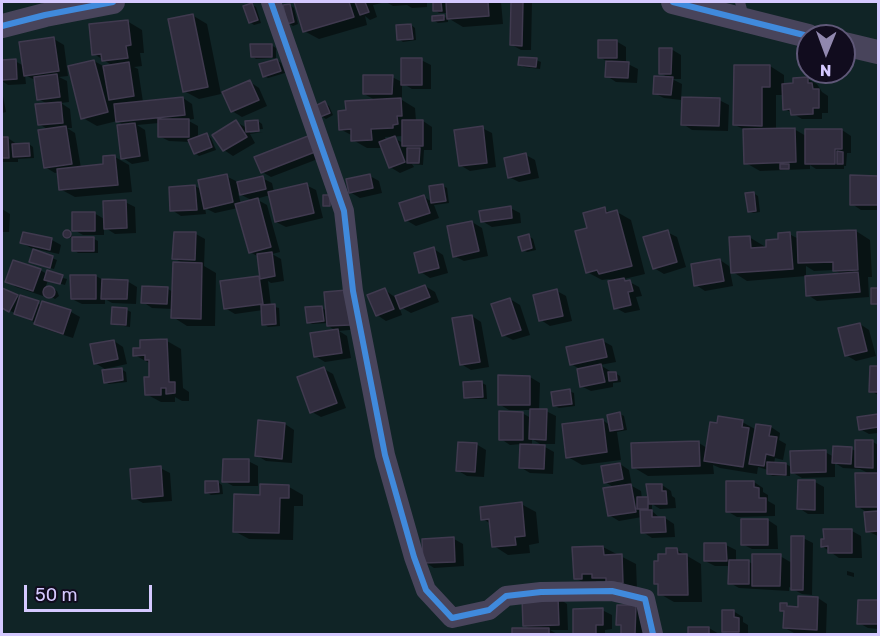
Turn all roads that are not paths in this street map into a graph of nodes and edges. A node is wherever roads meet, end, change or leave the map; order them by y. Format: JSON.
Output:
{"nodes":[{"id":1,"x":113,"y":2,"type":"edge"},
{"id":2,"x":271,"y":2,"type":"edge"},
{"id":3,"x":673,"y":2,"type":"edge"},
{"id":4,"x":743,"y":11,"type":"edge"},
{"id":5,"x":2,"y":26,"type":"edge"},
{"id":6,"x":796,"y":31,"type":"edge"},
{"id":7,"x":856,"y":47,"type":"edge"},
{"id":8,"x":879,"y":52,"type":"edge"},
{"id":9,"x":653,"y":634,"type":"edge"}],
"edges":[{"from":1,"to":5,"type":"street"},
{"from":2,"to":9,"type":"street"},
{"from":3,"to":4,"type":"street"},
{"from":4,"to":6,"type":"street"},
{"from":7,"to":8,"type":"street"}]}
